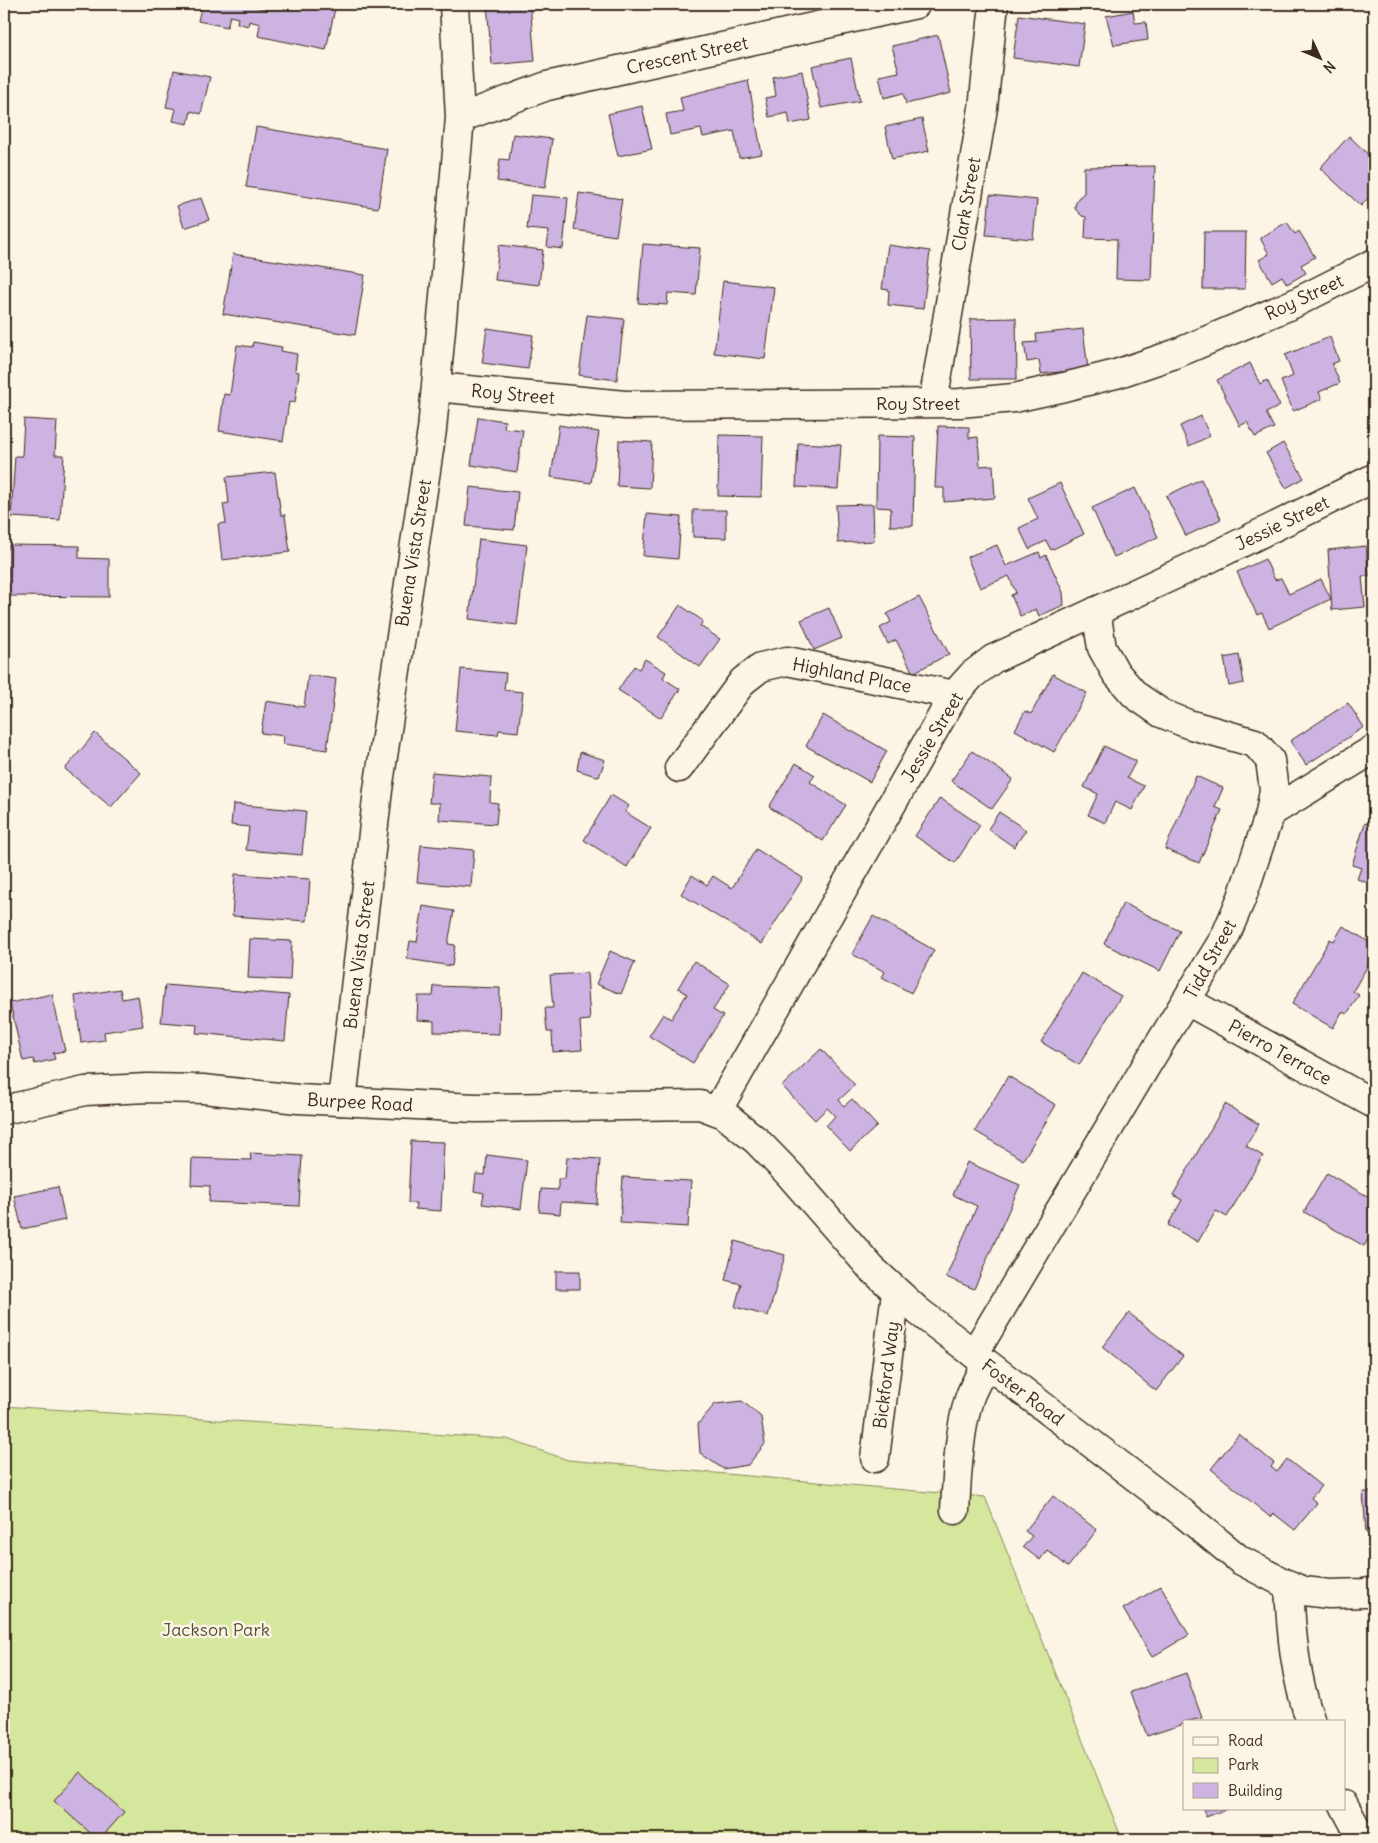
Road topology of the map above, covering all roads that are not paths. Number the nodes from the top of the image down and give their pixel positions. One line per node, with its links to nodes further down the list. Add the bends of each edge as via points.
1 (454, 4): 4 (street, Buena Vista Street)
2 (916, 4): 4 (street, Crescent Street, via 547,86)
3 (994, 4): 7 (street, Clark Street, via 983,108)
4 (460, 118): 6 (street, Buena Vista Street)
5 (1374, 263): 7 (street, Roy Street, via 1293,304 1175,354 1116,374 1014,398)
6 (436, 387): 7 (street, Roy Street, via 624,405); 15 (street, Buena Vista Street, via 378,790)
7 (932, 403)
8 (1374, 478): 9 (street, Jessie Street)
9 (1096, 611): 10 (street, Jessie Street, via 994,660 972,675); 13 (street, Tidd Street, via 1102,648 1135,695 1188,724 1255,743 1270,760 1274,790)
10 (954, 695): 12 (street, Highland Place, via 787,661 761,667 743,680); 18 (street, Jessie Street)
11 (1374, 749): 13 (street)
12 (679, 768)
13 (1270, 813): 14 (street, Tidd Street, via 1225,937)
14 (1187, 1000): 16 (street, Pierro Terrace); 20 (street, Tidd Street)
15 (342, 1101): 17 (street, Burpee Road, via 147,1088 86,1091); 18 (street, Burpee Road, via 475,1108 700,1105)
16 (1374, 1104)
17 (4, 1110)
18 (717, 1111): 19 (street, Foster Road, via 757,1141)
19 (896, 1292): 20 (street, Foster Road); 21 (street, Bickford Way)
20 (980, 1359): 22 (street, Tidd Street, via 965,1416); 23 (street, Foster Road, via 1240,1560)
21 (875, 1458)
22 (955, 1510)
23 (1289, 1585): 24 (street, Foster Road, via 1304,1591 1330,1594); 25 (street, via 1296,1666)
24 (1374, 1591)
25 (1310, 1720)
26 (1346, 1809): 27 (street)
27 (1362, 1839)

